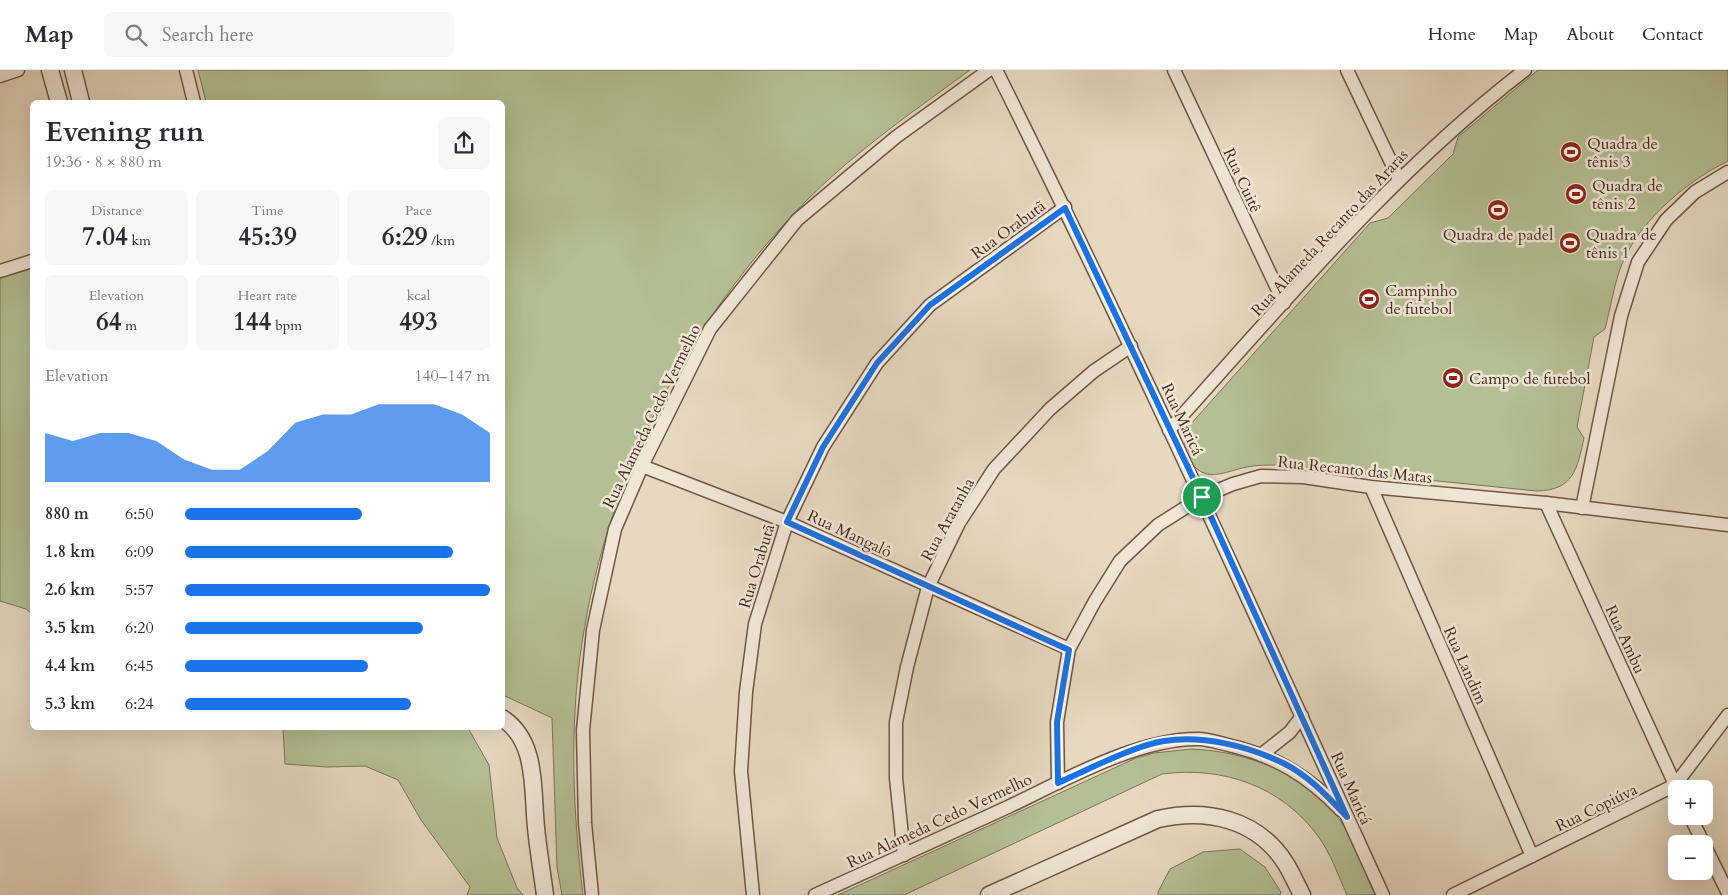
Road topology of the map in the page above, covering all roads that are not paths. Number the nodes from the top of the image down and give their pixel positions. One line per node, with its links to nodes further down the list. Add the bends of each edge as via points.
1 (18, 70): 10 (street)
2 (50, 70): 11 (street)
3 (73, 70): 12 (street)
4 (186, 70): 13 (street)
5 (989, 70): 22 (street, Rua Alameda Cedo Vermelho, via 896,137 797,220 710,329)
6 (996, 70): 16 (street, Rua Maricá)
7 (1174, 70): 19 (street, Rua Cuitê)
8 (1347, 70): 15 (street)
9 (1525, 70): 15 (street, Rua Alameda Recanto das Araras, via 1477,107)
10 (0, 76)
11 (58, 100)
12 (80, 100)
13 (194, 100)
14 (1728, 172): 26 (street, via 1695,192 1666,220 1638,262 1621,316)
15 (1399, 179): 19 (street, Rua Alameda Recanto das Araras)
16 (1065, 208): 20 (street, Rua Maricá); 27 (street, Rua Orabutã, via 930,305 877,363 823,447)
17 (30, 263): 18 (street)
18 (0, 271)
19 (1284, 303): 21 (street, Rua Alameda Recanto das Araras)
20 (1131, 346): 21 (street, Rua Maricá); 29 (street, Rua Aratanha, via 1094,371 1050,409 994,469 959,523)
21 (1169, 430): 24 (street, Rua Maricá)
22 (642, 466): 27 (street, Rua Mangalô); 45 (street, Rua Alameda Cedo Vermelho, via 615,529 594,630 583,730 585,823)
23 (1371, 487): 24 (street, Rua Recanto das Matas, via 1303,477 1261,476); 25 (street, Rua Recanto das Matas); 42 (street, Rua Landim)
24 (1202, 497): 30 (street, Rua Recanto das Matas, via 1158,526 1120,561); 32 (street, Rua Maricá)
25 (1546, 502): 26 (street, Rua Recanto das Matas); 35 (street, Rua Ambu)
26 (1582, 508): 28 (street, Rua Recanto das Matas)
27 (787, 522): 29 (street, Rua Mangalô); 46 (street, Rua Orabutã, via 755,624 746,692 741,771)
28 (1728, 525)
29 (928, 587): 30 (street, Rua Mangalô); 41 (street, Rua Aratanha, via 896,722 896,778)
30 (1069, 650): 37 (street, Rua Recanto das Matas, via 1057,722)
31 (1728, 715): 36 (street, Rua Copiúva)
32 (1302, 716): 34 (street, via 1290,732); 39 (street, Rua Maricá)
33 (508, 721): 44 (street, via 525,745 533,774)
34 (1262, 755): 37 (street, Rua Alameda Cedo Vermelho, via 1201,739 1163,741); 39 (street, Rua Alameda Cedo Vermelho, via 1284,763 1321,790)
35 (1673, 780)
36 (1681, 780)
37 (1058, 783): 41 (street, Rua Alameda Cedo Vermelho)
38 (1668, 791): 42 (street, Rua Copiúva)
39 (1347, 817): 50 (street, Rua Maricá)
40 (1694, 825): 43 (street)
41 (904, 855): 47 (street, Rua Alameda Cedo Vermelho)
42 (1532, 856): 51 (street, Rua Copiúva)
43 (1728, 894)
44 (545, 895)
45 (592, 895)
46 (753, 895)
47 (814, 895)
48 (989, 895): 49 (street, via 1158,819 1200,814 1227,818 1261,838 1286,863)
49 (1302, 895)
50 (1383, 895)
51 (1453, 895)

